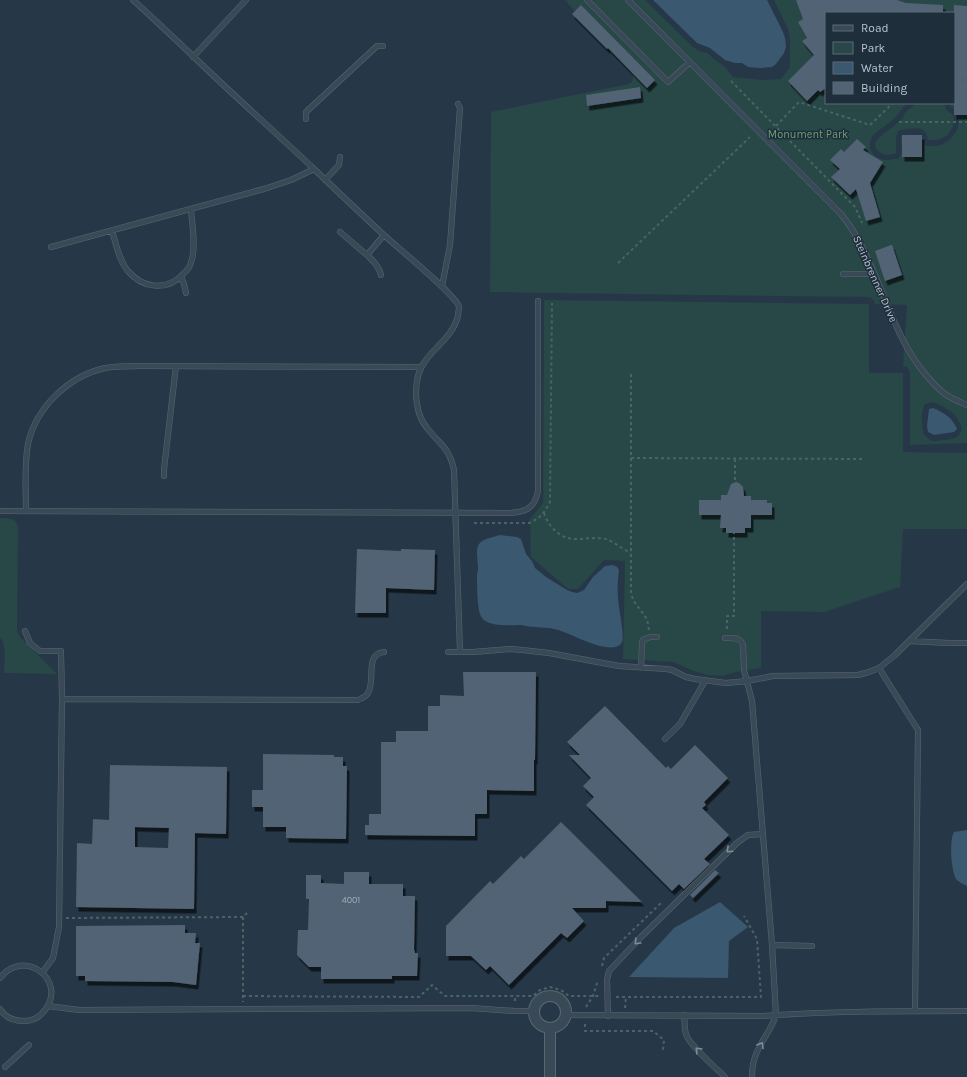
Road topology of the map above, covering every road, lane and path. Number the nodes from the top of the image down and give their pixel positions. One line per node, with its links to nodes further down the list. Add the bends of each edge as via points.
1 (134, 0): 6 (lane)
2 (246, 0): 6 (lane)
3 (587, 0): 7 (lane, via 668,82)
4 (628, 0): 7 (lane, Steinbrenner Drive)
5 (383, 46): 13 (lane, via 377,46 365,56 306,112)
6 (193, 57): 19 (lane)
7 (690, 62): 31 (lane, Steinbrenner Drive, via 848,222)
8 (955, 80): 9 (path)
9 (967, 80)
10 (731, 81): 16 (path)
11 (458, 104): 33 (lane, via 460,108 450,245)
12 (892, 104): 16 (path, via 870,125 799,102)
13 (306, 119)
14 (899, 122): 15 (path)
15 (967, 122)
16 (776, 126): 22 (path, via 855,208)
17 (750, 137): 28 (path)
18 (340, 157): 20 (lane, via 339,165)
19 (314, 169): 20 (lane); 21 (lane, via 291,180)
20 (326, 180): 25 (lane)
21 (190, 210): 23 (lane); 32 (lane, via 193,252 188,269)
22 (862, 224)
23 (112, 231): 26 (lane); 32 (lane, via 126,269 144,284 167,285)
24 (340, 232): 27 (lane)
25 (384, 235): 27 (lane); 33 (lane)
26 (51, 247)
27 (367, 255): 29 (lane, via 380,269)
28 (618, 263)
29 (381, 274)
30 (843, 274): 31 (lane)
31 (874, 274): 39 (lane, Steinbrenner Drive, via 901,336 915,361 934,384)
32 (181, 277): 34 (lane)
33 (442, 286): 37 (lane, via 459,307 457,320 451,332)
34 (186, 293)
35 (538, 301): 47 (lane, via 536,500 526,510 516,513)
36 (176, 366): 37 (lane); 43 (lane); 46 (lane, via 105,368 82,376 58,393 39,415 28,443)
37 (421, 367): 47 (lane, via 416,384 417,407 422,422 445,448 452,462)
38 (631, 374): 40 (path)
39 (967, 406)
40 (631, 458): 41 (path); 50 (path)
41 (735, 459): 42 (path); 44 (path)
42 (862, 459)
43 (164, 476)
44 (735, 482)
45 (0, 511): 46 (lane)
46 (26, 511): 47 (lane)
47 (455, 513): 60 (lane)
48 (544, 513): 50 (path, via 550,525 567,538 602,538)
49 (734, 533): 55 (path, via 734,616 727,616)
50 (631, 552): 53 (path, via 632,596 646,619)
51 (967, 584): 56 (lane)
52 (25, 631): 65 (lane, via 30,643 40,651 61,651)
53 (650, 637): 54 (lane); 61 (lane, via 642,643)
54 (657, 637)
55 (726, 638): 64 (lane, via 737,638 742,642)
56 (910, 641): 57 (lane); 62 (lane)
57 (967, 642)
58 (384, 652): 65 (lane, via 374,657 369,692 358,700)
59 (448, 652): 60 (lane)
60 (460, 652): 61 (lane, via 511,649)
61 (641, 668): 63 (lane, via 672,670)
62 (879, 668): 64 (lane, via 858,675 773,676); 87 (lane, via 918,730)
63 (705, 681): 64 (lane); 66 (lane, via 680,724)
64 (747, 681): 67 (lane, via 752,701)
65 (62, 699): 71 (lane)
66 (664, 739)
67 (763, 834): 72 (lane); 92 (lane, one-way to 92, via 748,835 737,843 609,971)
68 (247, 913): 70 (path)
69 (744, 916): 80 (path, via 757,939 761,997)
70 (243, 917): 71 (path); 76 (path)
71 (59, 918): 74 (lane, via 52,958)
72 (772, 946): 73 (lane); 91 (lane)
73 (812, 946)
74 (42, 973): 75 (lane, via 26,965 16,966); 82 (lane, via 51,988)
75 (0, 978)
76 (243, 996): 77 (path, via 419,997 432,985 445,996); 84 (path)
77 (515, 996): 78 (path, via 533,996 540,990 550,987 569,996); 81 (path)
78 (603, 997)
79 (611, 997): 80 (path)
80 (626, 997): 85 (path)
81 (515, 1001)
82 (48, 1006): 83 (lane, via 35,1019 27,1021 9,1017); 84 (lane, via 79,1010)
83 (0, 1009)
84 (243, 1009): 86 (lane, via 471,1008)
85 (625, 1009)
86 (534, 1011): 89 (street, via 541,998 552,996 565,1004); 94 (street, via 540,1025)
87 (915, 1011): 88 (lane); 91 (lane)
88 (967, 1011)
89 (566, 1015): 92 (lane); 94 (street, via 560,1025)
90 (684, 1015): 91 (lane); 92 (lane); 99 (lane, one-way to 90, via 691,1044 686,1036)
91 (776, 1015): 100 (lane, one-way to 91, via 757,1052)
92 (608, 1016)
93 (585, 1024): 96 (path, via 585,1031 653,1031 664,1040)
94 (550, 1028): 98 (street)
95 (29, 1045): 97 (lane)
96 (663, 1050)
97 (5, 1067)
98 (550, 1077)
99 (725, 1077)
100 (752, 1077)

